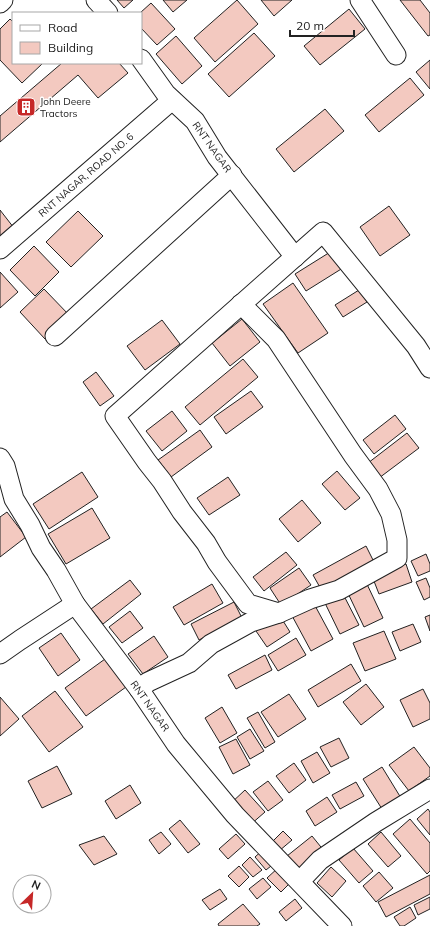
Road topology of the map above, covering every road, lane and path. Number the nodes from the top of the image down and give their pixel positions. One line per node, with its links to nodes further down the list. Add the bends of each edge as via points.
1 (3, 0): 4 (street)
2 (96, 0): 5 (street)
3 (360, 0): 6 (street)
4 (0, 3)
5 (107, 12)
6 (396, 55)
7 (142, 61): 8 (street, RNT NAGAR)
8 (172, 100): 9 (street, RNT NAGAR, via 195,122); 10 (street, RNT NAGAR, ROAD NO. 6)
9 (232, 175): 11 (street, RNT NAGAR); 13 (street)
10 (0, 249)
11 (295, 257): 12 (street); 14 (street, via 323,232)
12 (242, 304): 18 (street, via 115,416 248,604); 18 (street, via 276,339 378,489 391,514 397,540 397,558 339,590)
13 (55, 336)
14 (423, 343): 15 (street)
15 (430, 368)
16 (0, 458): 17 (street, RNT NAGAR, via 5,466 14,499)
17 (75, 604): 19 (street); 20 (street, RNT NAGAR)
18 (279, 613): 20 (street, via 251,622 211,644 189,663 148,682)
19 (0, 654)
20 (139, 689): 22 (street, RNT NAGAR, via 176,744 235,815)
21 (430, 789): 22 (street, via 320,860)
22 (300, 881): 23 (street, RNT NAGAR)
23 (342, 926)

